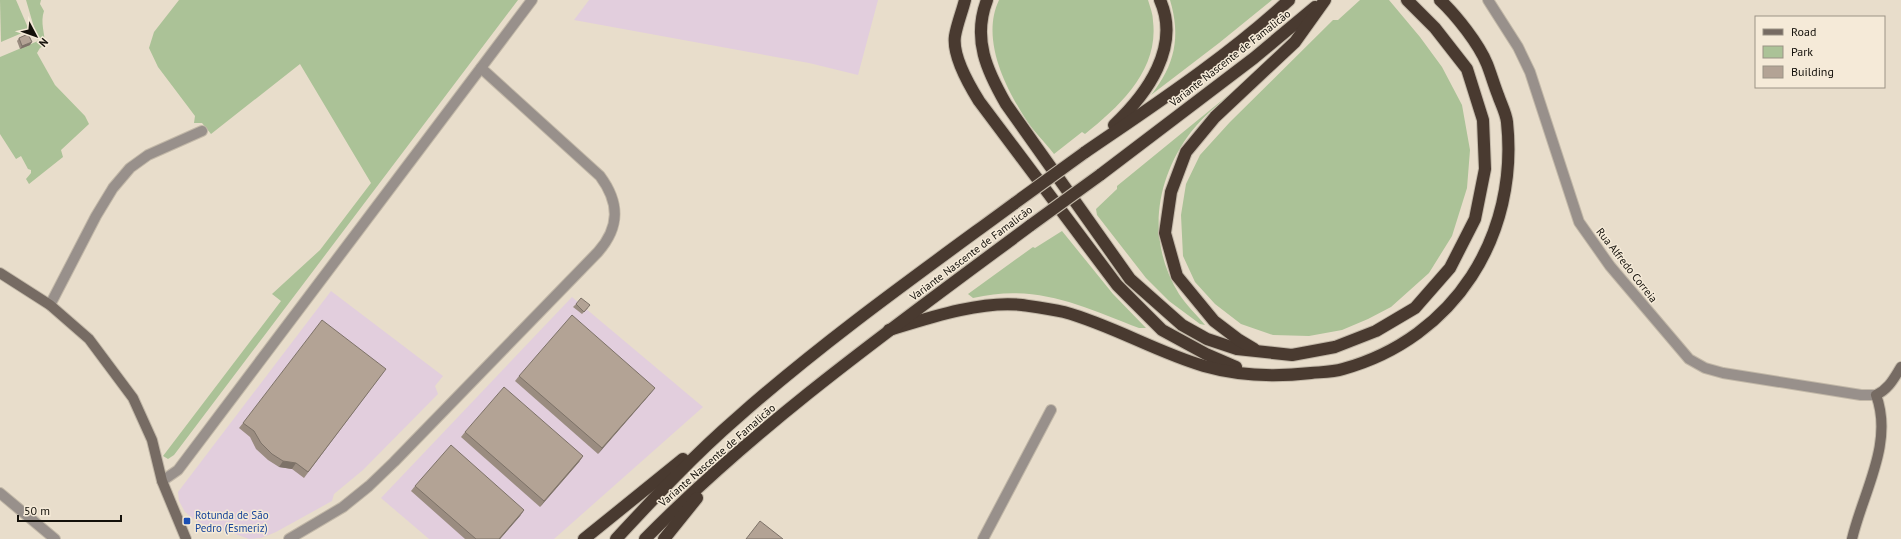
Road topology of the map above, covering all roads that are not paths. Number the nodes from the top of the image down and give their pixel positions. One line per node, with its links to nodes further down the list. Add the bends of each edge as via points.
1 (532, 0): 10 (street)
2 (965, 0): 18 (highway, via 955,37 966,80 979,102 1117,285 1162,330 1206,354)
3 (987, 0): 16 (highway, via 982,13 981,45 990,76 1006,104 1130,279 1182,325 1207,339 1237,349)
4 (1160, 0): 12 (highway, via 1166,34 1162,60 1151,82 1128,112)
5 (1288, 0): 12 (highway, Variante Nascente de Famalicão, via 1187,82)
6 (1324, 0): 15 (highway, Variante Nascente de Famalicão, bridge, via 1254,58); 16 (highway, via 1295,42 1215,117 1186,152 1171,192 1165,233 1177,276 1214,321)
7 (1407, 0): 16 (highway, via 1436,28 1467,69 1483,120 1485,169 1475,218 1450,268 1415,308 1376,331 1335,347 1292,355)
8 (1440, 0): 18 (highway, via 1455,14 1486,62 1506,120 1508,174 1498,224 1470,281 1431,324 1386,353 1342,369 1284,376)
9 (1488, 0): 19 (street, Rua Alfredo Correia, via 1518,47 1530,72 1579,222 1610,266 1689,359 1705,368 1723,373 1861,396)
10 (481, 68): 23 (street, via 178,470); 27 (street, via 600,176 614,202 613,230 598,252 394,462 343,507)
11 (202, 131): 14 (street, via 148,155 130,168 113,188 96,216)
12 (1084, 153): 21 (highway, Variante Nascente de Famalicão, bridge, via 801,364)
13 (0, 273): 14 (street)
14 (50, 305): 23 (street, via 89,339 133,398 152,440)
15 (890, 330): 18 (highway, via 938,315 981,307 1019,305 1063,312 1205,366); 22 (highway, Variante Nascente de Famalicão, via 778,418)
16 (1259, 351)
17 (1901, 366): 19 (street, via 1888,386)
18 (1256, 375)
19 (1876, 395): 33 (street, via 1881,408 1883,426 1878,458)
20 (1051, 410): 32 (street)
21 (737, 418): 28 (highway); 29 (highway, Variante Nascente de Famalicão, via 690,461)
22 (721, 467): 30 (highway, Variante Nascente de Famalicão); 31 (highway)
23 (162, 481): 26 (street)
24 (0, 493): 25 (street)
25 (55, 539)
26 (186, 539)
27 (289, 539)
28 (584, 539)
29 (616, 539)
30 (645, 539)
31 (664, 539)
32 (983, 539)
33 (1852, 539)

